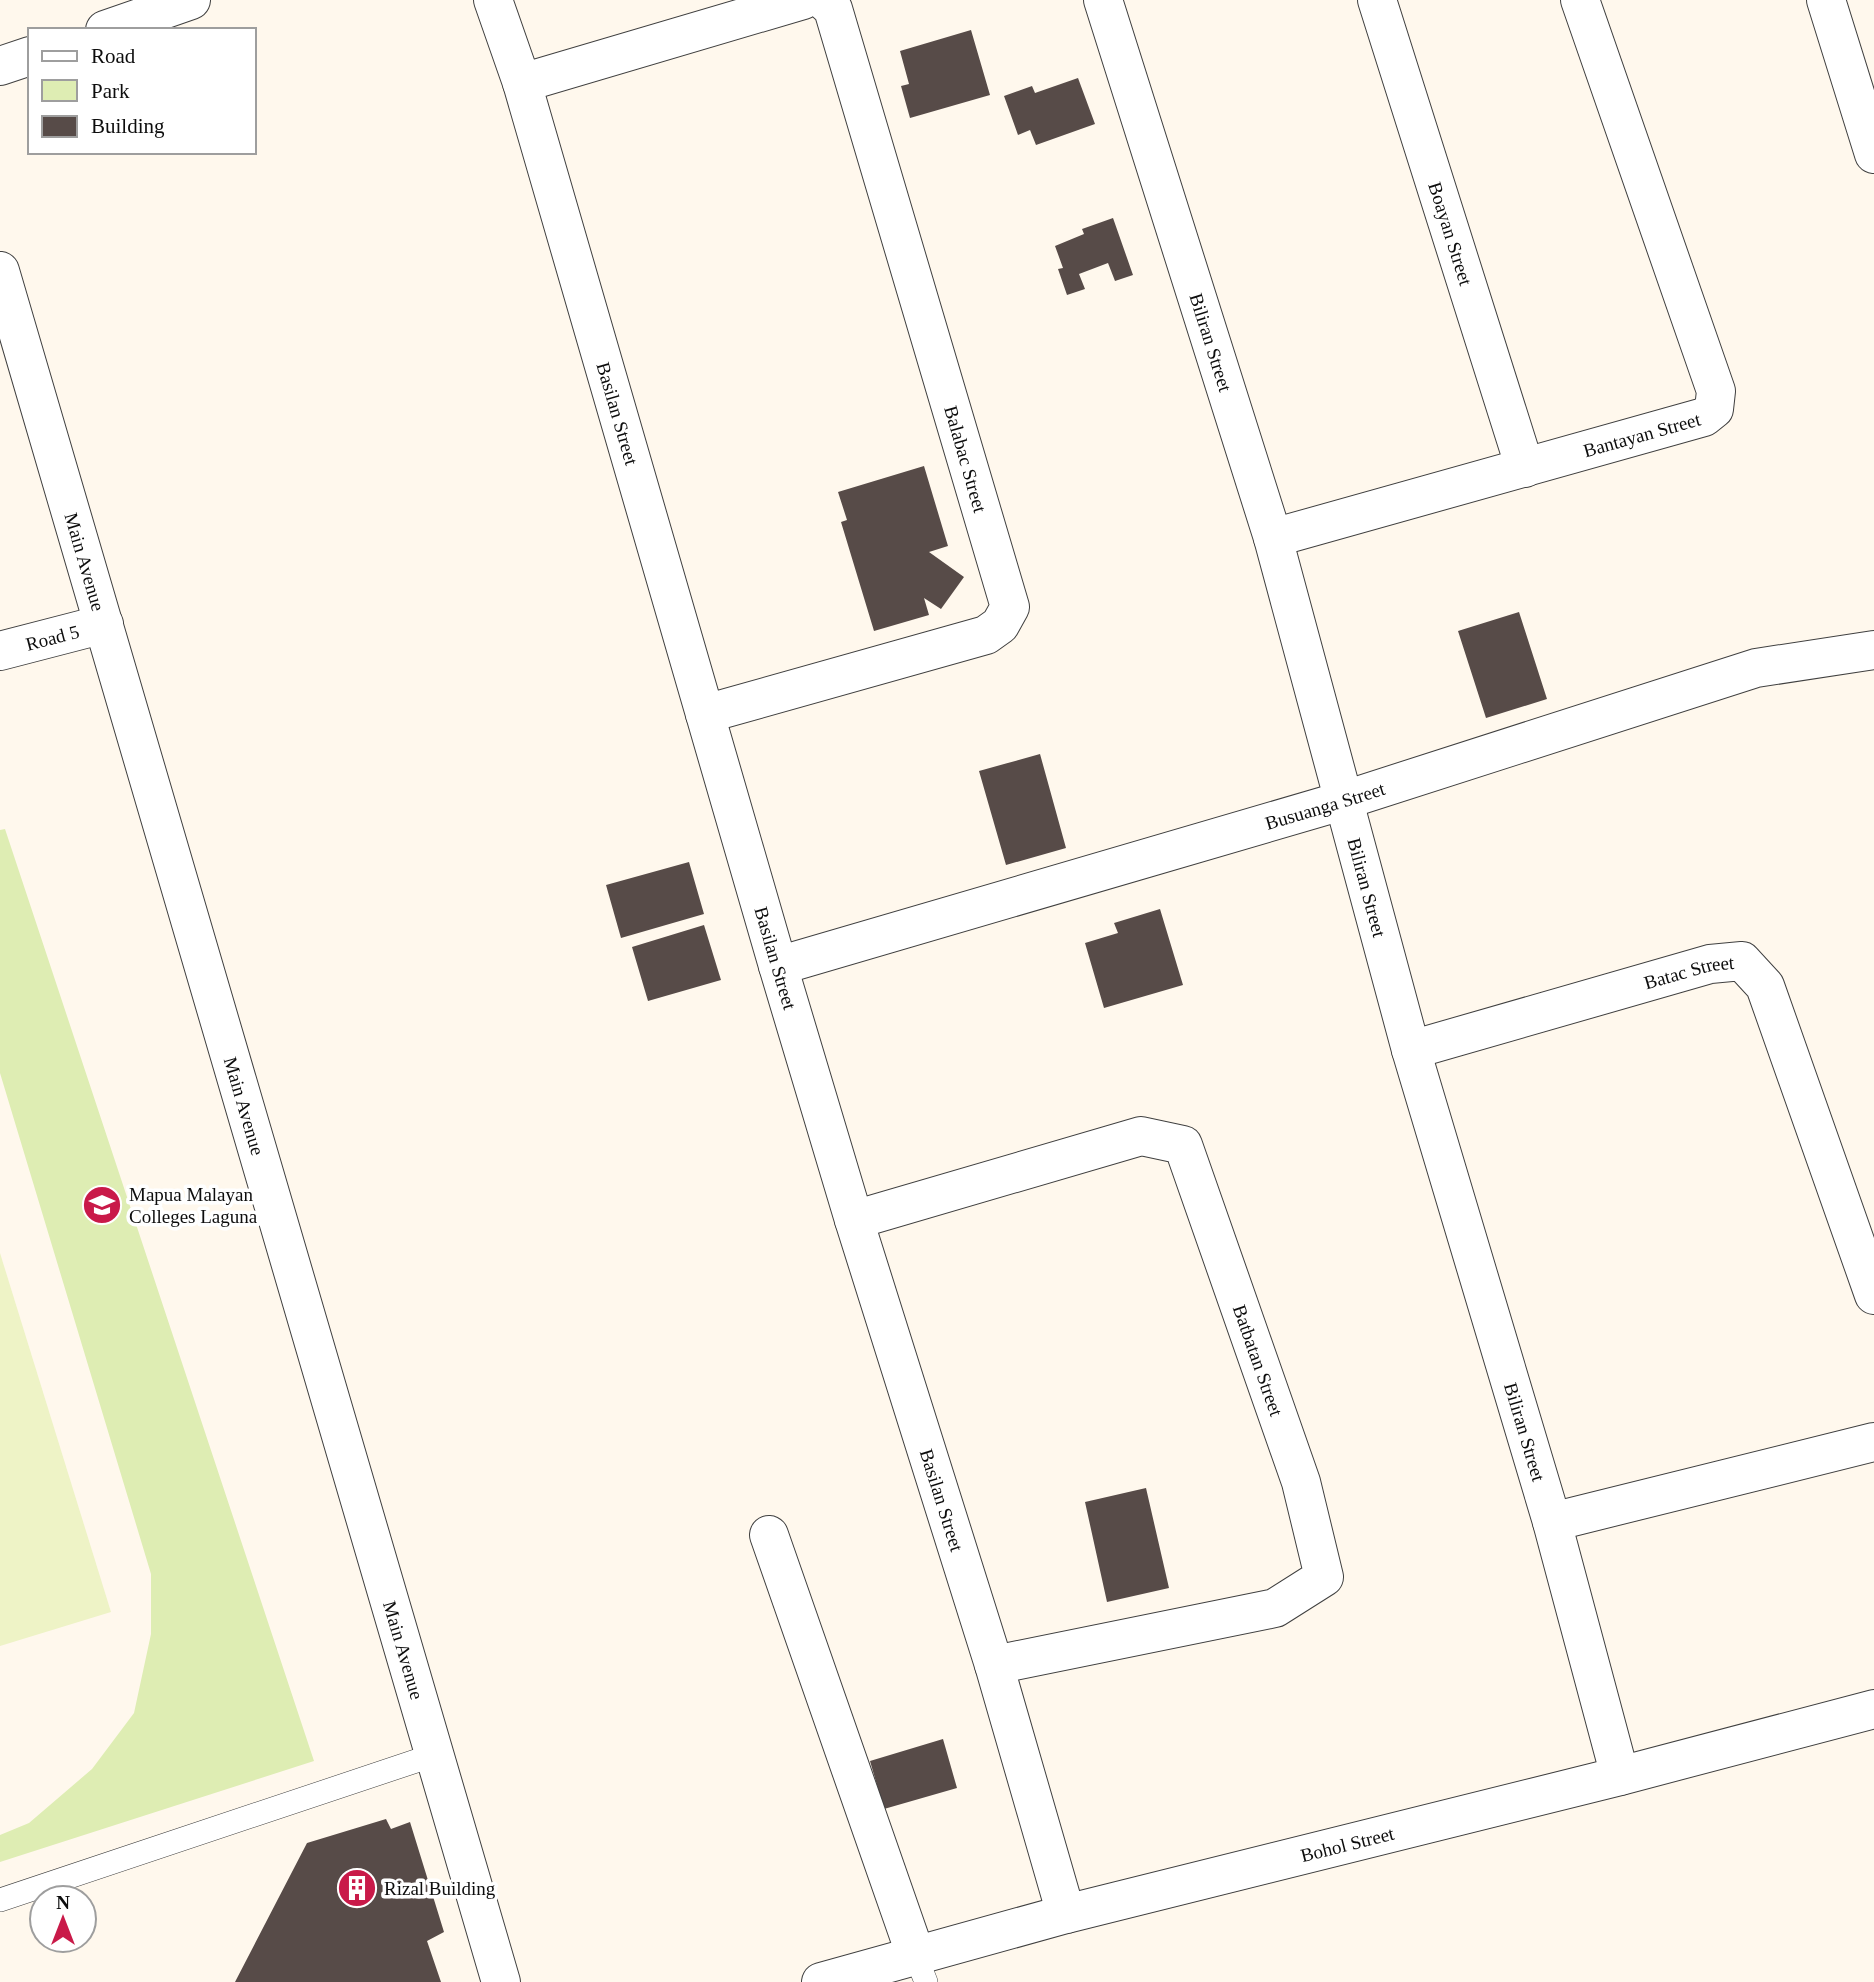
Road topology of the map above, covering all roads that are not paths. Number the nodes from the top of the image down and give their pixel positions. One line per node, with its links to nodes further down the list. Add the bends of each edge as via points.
1 (191, 0): 9 (street)
2 (493, 0): 12 (street, Basilan Street)
3 (803, 0): 12 (street)
4 (823, 0): 20 (street, Balabac Street, via 833,9 1010,607 1000,625 986,635)
5 (1103, 0): 16 (street, Biliran Street)
6 (1377, 0): 15 (street, Boayan Street)
7 (1580, 0): 15 (street, Bantayan Street, via 1716,391 1714,409 1704,417)
8 (1826, 0): 13 (street)
9 (111, 28)
10 (28, 57): 11 (street)
11 (0, 66)
12 (522, 83): 20 (street, Basilan Street)
13 (1874, 154)
14 (0, 271): 17 (street, Main Avenue)
15 (1525, 468): 16 (street, Bantayan Street)
16 (1273, 538): 21 (street, Biliran Street)
17 (104, 624): 19 (street, Road 5); 31 (street, Main Avenue)
18 (1874, 650): 21 (street, Busuanga Street, via 1756,668)
19 (0, 651)
20 (705, 714): 22 (street, Basilan Street)
21 (1345, 800): 22 (street, Busuanga Street); 23 (street, Biliran Street)
22 (778, 965): 24 (street, Basilan Street)
23 (1410, 1050): 25 (street, Batac Street, via 1710,964 1742,961 1765,986); 27 (street, Biliran Street)
24 (854, 1220): 29 (street, Basilan Street); 29 (street, Batbatan Street, via 1141,1136 1183,1145 1301,1482 1324,1577 1275,1608)
25 (1874, 1295)
26 (1874, 1442): 27 (street)
27 (1552, 1522): 32 (street, Biliran Street)
28 (769, 1535): 35 (street)
29 (994, 1665): 34 (street, Basilan Street)
30 (1874, 1709): 32 (street, Bohol Street)
31 (434, 1755): 33 (lane); 36 (street, Main Avenue)
32 (1620, 1776): 34 (street, Bohol Street)
33 (0, 1900)
34 (1066, 1914): 35 (street, Bohol Street)
35 (921, 1969): 37 (street, Bohol Street)
36 (501, 1982)
37 (821, 1982)

